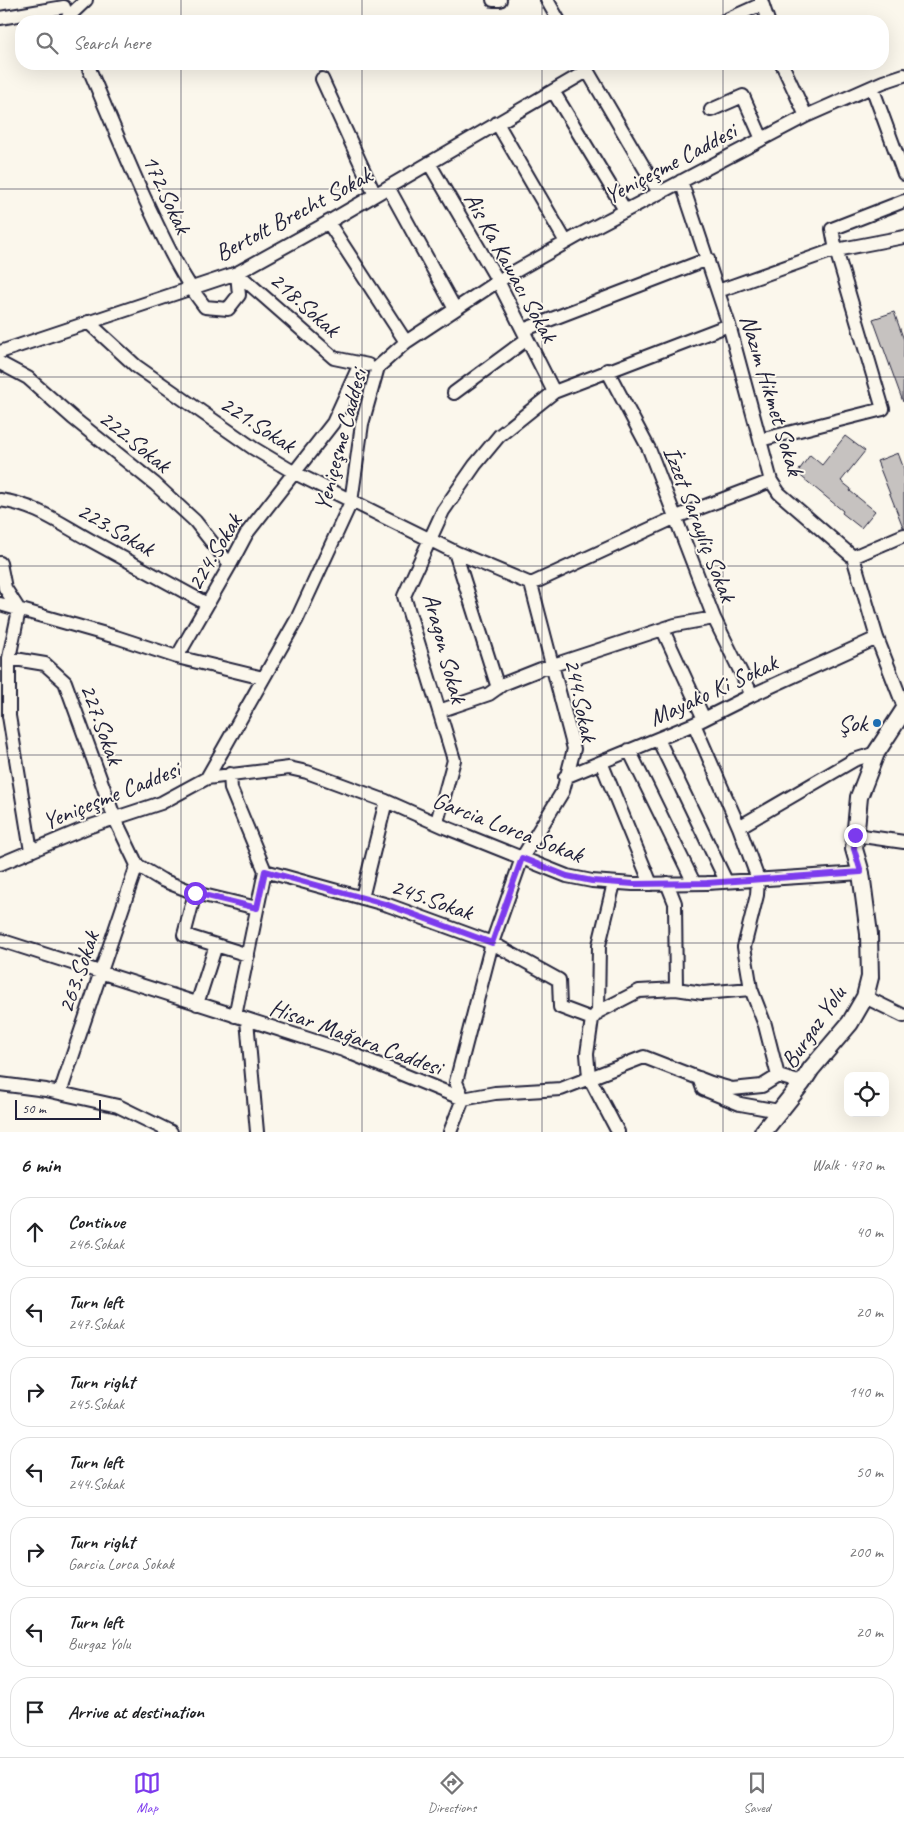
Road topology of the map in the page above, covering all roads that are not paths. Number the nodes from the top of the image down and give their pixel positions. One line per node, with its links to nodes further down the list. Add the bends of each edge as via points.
1 (86, 0): 6 (street)
2 (493, 0): 3 (street)
3 (500, 0)
4 (547, 0): 8 (street)
5 (762, 2): 9 (street); 10 (street)
6 (66, 11): 7 (street)
7 (28, 15)
8 (556, 15)
9 (736, 15)
10 (766, 15)
11 (15, 16): 12 (street)
12 (0, 18)
13 (90, 70): 40 (street, 172.Sokak, via 162,237)
14 (581, 70): 20 (street, Bertolt Brecht Sokak)
15 (587, 70): 29 (street)
16 (785, 70): 22 (street)
17 (904, 75): 19 (street, Yeniçeşme Caddesi)
18 (322, 79): 30 (street)
19 (872, 87): 22 (street, Yeniçeşme Caddesi); 26 (street)
20 (553, 91): 23 (street, Bertolt Brecht Sokak); 32 (street)
21 (711, 110): 24 (street, via 742,96)
22 (806, 116): 24 (street, Yeniçeşme Caddesi)
23 (498, 123): 25 (street, Bertolt Brecht Sokak); 35 (street)
24 (762, 139): 27 (street, Yeniçeşme Caddesi)
25 (429, 163): 28 (street, Bertolt Brecht Sokak); 39 (street, Ais Ka Kawacı Sokak)
26 (904, 174)
27 (681, 181): 29 (street, Yeniçeşme Caddesi); 37 (street, Nazım Hikmet Sokak)
28 (388, 187): 30 (street, Bertolt Brecht Sokak); 42 (street)
29 (659, 193): 32 (street, Yeniçeşme Caddesi)
30 (375, 195): 33 (street, Bertolt Brecht Sokak)
31 (904, 201): 36 (street, via 832,228)
32 (625, 210): 35 (street, Yeniçeşme Caddesi)
33 (328, 222): 38 (street, Bertolt Brecht Sokak); 46 (street)
34 (904, 237): 36 (street)
35 (566, 242): 39 (street, Yeniçeşme Caddesi)
36 (836, 250): 41 (street); 54 (street, via 883,409)
37 (708, 259): 41 (street, Nazım Hikmet Sokak); 45 (street)
38 (237, 272): 40 (street, Bertolt Brecht Sokak); 40 (street, 172.Sokak, via 239,296 228,309 205,307); 49 (street, 218.Sokak, via 334,358)
39 (498, 281): 42 (street, Yeniçeşme Caddesi); 45 (street, Ais Ka Kawacı Sokak)
40 (190, 288): 43 (street, Bertolt Brecht Sokak)
41 (718, 291): 44 (street, Nazım Hikmet Sokak)
42 (455, 309): 46 (street, Yeniçeşme Caddesi)
43 (88, 322): 47 (street, Bertolt Brecht Sokak); 55 (street, 221.Sokak, via 136,366)
44 (729, 325): 51 (street, Aragon Sokak); 54 (street, Nazım Hikmet Sokak)
45 (525, 334): 52 (street, Ais Ka Kawacı Sokak); 53 (street)
46 (406, 342): 50 (street, Yeniçeşme Caddesi)
47 (0, 352)
48 (0, 363): 65 (street, 222.Sokak, via 28,378 155,484 195,521)
49 (360, 364): 50 (street, 218.Sokak); 55 (street, 224.Sokak, via 333,423)
50 (378, 367): 58 (street, Yeniçeşme Caddesi, via 362,424)
51 (607, 370): 52 (street, Aragon Sokak); 59 (street, İzzet Sarayliç Sokak, via 648,449)
52 (554, 392): 61 (street, Aragon Sokak, via 499,436 443,511)
53 (454, 393)
54 (760, 440): 56 (street, Nazım Hikmet Sokak)
55 (295, 474): 58 (street, 221.Sokak); 65 (street, 224.Sokak, via 247,534)
56 (771, 481): 59 (street); 63 (street, Nazım Hikmet Sokak, via 779,493)
57 (0, 500): 68 (street, 223.Sokak, via 49,515)
58 (351, 502): 61 (street, 221.Sokak); 76 (street, Yeniçeşme Caddesi, via 297,619)
59 (676, 517): 66 (street); 70 (street, İzzet Sarayliç Sokak)
60 (904, 535): 63 (street)
61 (430, 539): 62 (street, 221.Sokak); 80 (street, Aragon Sokak, via 404,596)
62 (455, 552): 66 (street, 221.Sokak); 77 (street)
63 (853, 557): 72 (street)
64 (0, 563): 69 (street, via 5,588)
65 (230, 565): 68 (street, 224.Sokak)
66 (531, 584): 75 (street, 244.Sokak)
67 (0, 604): 69 (street)
68 (207, 604): 74 (street, 224.Sokak)
69 (19, 610): 73 (street); 74 (street)
70 (714, 618): 71 (street); 78 (street, İzzet Sarayliç Sokak)
71 (663, 630): 75 (street); 81 (street)
72 (877, 638): 78 (street, Mayako Ki Sokak); 79 (street)
73 (9, 658): 82 (street, via 9,716); 92 (street, 227.Sokak, via 45,664 65,682)
74 (177, 658): 76 (street)
75 (552, 666): 77 (street); 89 (street, 244.Sokak, via 574,749)
76 (263, 678): 90 (street, Yeniçeşme Caddesi)
77 (498, 688): 80 (street)
78 (752, 695): 81 (street, Mayako Ki Sokak)
79 (904, 708): 86 (street, Burgaz Yolu)
80 (439, 711): 93 (street, Aragon Sokak, via 454,760)
81 (699, 721): 83 (street, Mayako Ki Sokak); 94 (street)
82 (13, 739): 84 (street); 97 (street)
83 (658, 739): 85 (street, Mayako Ki Sokak); 104 (street)
84 (0, 743)
85 (629, 750): 87 (street, Mayako Ki Sokak); 107 (street)
86 (876, 753): 94 (street, via 854,760); 95 (street, Burgaz Yolu, via 859,797)
87 (602, 762): 89 (street, Mayako Ki Sokak); 108 (street)
88 (230, 774): 90 (street, Garcia Lorca Sokak); 91 (street, Garcia Lorca Sokak, via 289,768); 101 (street, via 231,789)
89 (566, 776): 98 (street, 244.Sokak, via 563,790)
90 (207, 778): 92 (street, Yeniçeşme Caddesi, via 161,803)
91 (386, 801): 93 (street, Garcia Lorca Sokak); 110 (street)
92 (115, 819): 97 (street, Yeniçeşme Caddesi); 100 (street, 227.Sokak)
93 (436, 822): 98 (street, Garcia Lorca Sokak)
94 (739, 827): 103 (street)
95 (855, 835): 96 (street); 102 (street, Burgaz Yolu, via 854,849)
96 (904, 842)
97 (31, 851): 99 (street, Yeniçeşme Caddesi)
98 (522, 858): 105 (street, Garcia Lorca Sokak, via 567,876); 113 (street, 244.Sokak)
99 (0, 864)
100 (137, 865): 109 (street, via 162,880); 116 (street, 263.Sokak)
101 (265, 871): 110 (street, 245.Sokak); 111 (street)
102 (861, 872): 103 (street, Garcia Lorca Sokak); 119 (street, Burgaz Yolu, via 869,934 870,977)
103 (758, 879): 104 (street, Garcia Lorca Sokak); 117 (street, via 744,947)
104 (726, 881): 107 (street, Garcia Lorca Sokak)
105 (614, 883): 108 (street, Garcia Lorca Sokak); 121 (street, via 599,946)
106 (667, 883): 107 (street, Garcia Lorca Sokak); 108 (street, Garcia Lorca Sokak); 118 (street, via 675,903)
107 (694, 883)
108 (651, 884)
109 (195, 893): 111 (street); 114 (street, via 184,935)
110 (362, 898): 113 (street, 245.Sokak)
111 (257, 908): 115 (street)
112 (0, 940): 116 (street, Hisar Mağara Caddesi)
113 (492, 943): 121 (street, 245.Sokak, via 559,980 560,1007); 130 (street, 244.Sokak, via 456,1082)
114 (216, 945): 115 (street); 120 (street)
115 (248, 955): 123 (street)
116 (100, 973): 120 (street, Hisar Mağara Caddesi); 129 (street, 263.Sokak)
117 (750, 988): 118 (street, via 703,993); 124 (street, via 765,1025)
118 (676, 989): 121 (street, via 639,991)
119 (865, 997): 122 (street); 128 (street, Burgaz Yolu, via 850,1023)
120 (197, 1004): 123 (street, Hisar Mağara Caddesi)
121 (595, 1016): 125 (street, via 587,1054)
122 (904, 1016)
123 (241, 1018): 130 (street, Hisar Mağara Caddesi, via 343,1050); 134 (street)
124 (778, 1076): 126 (street, Hisar Mağara Caddesi, via 762,1086 732,1088); 128 (street)
125 (589, 1077): 126 (street, Hisar Mağara Caddesi, via 644,1057); 130 (street, Hisar Mağara Caddesi, via 560,1089); 136 (street)
126 (699, 1078): 131 (street, Hisar Mağara Caddesi, via 703,1089 740,1104)
127 (0, 1084): 129 (street)
128 (802, 1084): 131 (street, Burgaz Yolu)
129 (60, 1093): 132 (street, via 118,1106)
130 (463, 1098): 135 (street)
131 (779, 1111): 137 (street, Burgaz Yolu)
132 (151, 1128): 133 (street)
133 (171, 1132)
134 (257, 1132)
135 (450, 1132)
136 (618, 1132)
137 (763, 1132): 138 (street)
138 (775, 1132)

